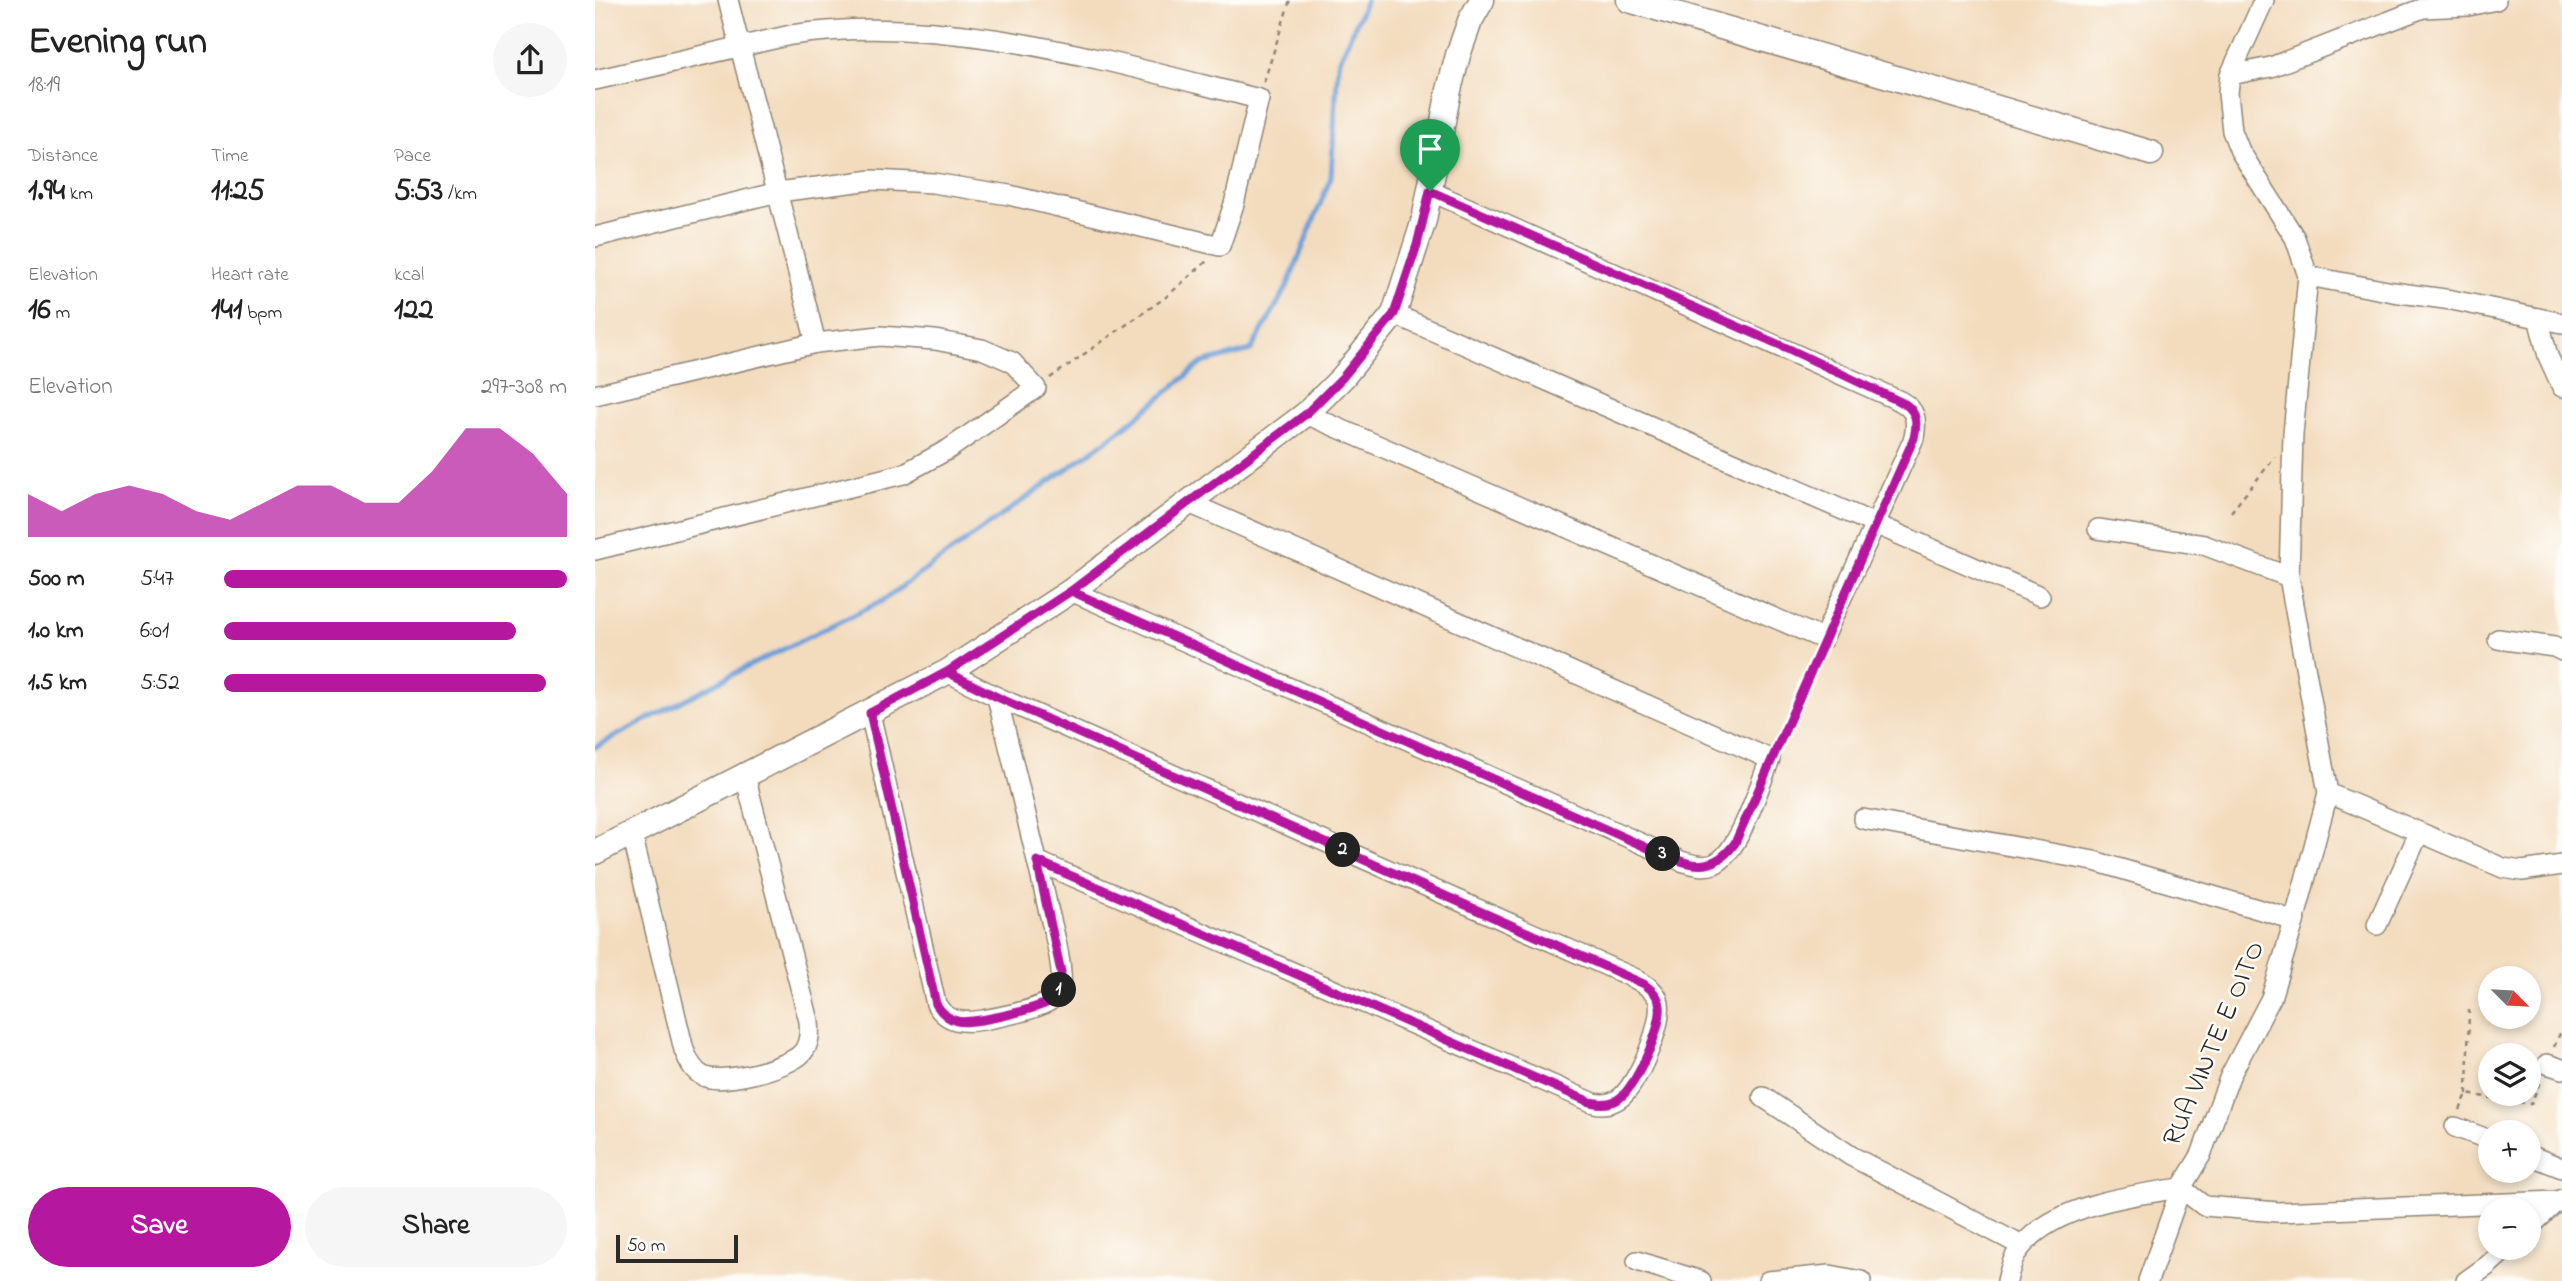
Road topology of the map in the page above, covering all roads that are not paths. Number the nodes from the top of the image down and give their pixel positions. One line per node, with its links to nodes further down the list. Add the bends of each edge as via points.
1 (728, 0): 6 (street)
2 (1482, 0): 10 (street, via 1458,55)
3 (1629, 0): 9 (street)
4 (2264, 0): 7 (street)
5 (2496, 0): 7 (street, via 2423,8 2271,67)
6 (740, 46): 8 (street); 11 (street); 11 (street, via 822,30 896,28 1072,55 1259,99 1220,246 1067,208 933,183 872,180)
7 (2230, 75): 13 (street, via 2232,131 2295,238)
8 (595, 80)
9 (2151, 153)
10 (1430, 191): 14 (street); 22 (street, via 1909,406 1915,412 1914,438)
11 (778, 192): 12 (street); 17 (street)
12 (595, 237)
13 (2308, 276): 15 (street); 25 (street, RUA VINTE E OITO, via 2293,434)
14 (1394, 314): 20 (street); 22 (street)
15 (2538, 318): 16 (street); 18 (street)
16 (2562, 323)
17 (816, 343): 19 (street); 24 (street, via 880,336 964,344 1012,362 1035,388 949,449 903,474)
18 (2562, 387)
19 (595, 395)
20 (1306, 414): 21 (street); 22 (street, via 1823,639)
21 (1189, 503): 26 (street); 26 (street, via 1770,759 1735,843 1714,864 1691,864 1650,849)
22 (1875, 525): 27 (street)
23 (2098, 528): 25 (street, via 2204,545)
24 (595, 550)
25 (2289, 577): 34 (street, RUA VINTE E OITO)
26 (1071, 591): 30 (street)
27 (2040, 596)
28 (2498, 639): 29 (street)
29 (2562, 651)
30 (947, 672): 31 (street); 32 (street)
31 (997, 697): 39 (street); 39 (street, via 1634,978 1658,999 1658,1026 1626,1093 1611,1103 1594,1103)
32 (870, 713): 33 (street); 39 (street, via 936,1004 948,1017 963,1022 994,1018 1042,1005 1057,995 1061,972)
33 (745, 776): 37 (street); 37 (street, via 809,1021 806,1046 793,1060 720,1079 702,1075 691,1066)
34 (2328, 793): 36 (street); 41 (street, RUA VINTE E OITO)
35 (1863, 820): 41 (street, via 2094,861)
36 (2419, 833): 40 (street, via 2503,868 2522,871); 42 (street)
37 (632, 834): 38 (street)
38 (595, 852)
39 (1037, 861)
40 (2562, 865)
41 (2294, 922): 48 (street, RUA VINTE E OITO, via 2271,998 2230,1076 2201,1155)
42 (2377, 925)
43 (1763, 1097): 51 (street, via 1851,1156)
44 (2455, 1127): 45 (street)
45 (2478, 1136)
46 (2541, 1160): 47 (street)
47 (2562, 1168)
48 (2181, 1188): 49 (street, via 2204,1206 2278,1212); 51 (street, via 2144,1192 2062,1216); 58 (street, RUA VINTE E OITO)
49 (2560, 1200): 50 (street)
50 (2541, 1217)
51 (2022, 1246): 57 (street)
52 (2494, 1260): 59 (street)
53 (1636, 1261): 54 (street)
54 (1701, 1281)
55 (1768, 1281): 56 (street, via 1830,1275)
56 (1861, 1281)
57 (2007, 1281)
58 (2148, 1281)
59 (2466, 1281)

